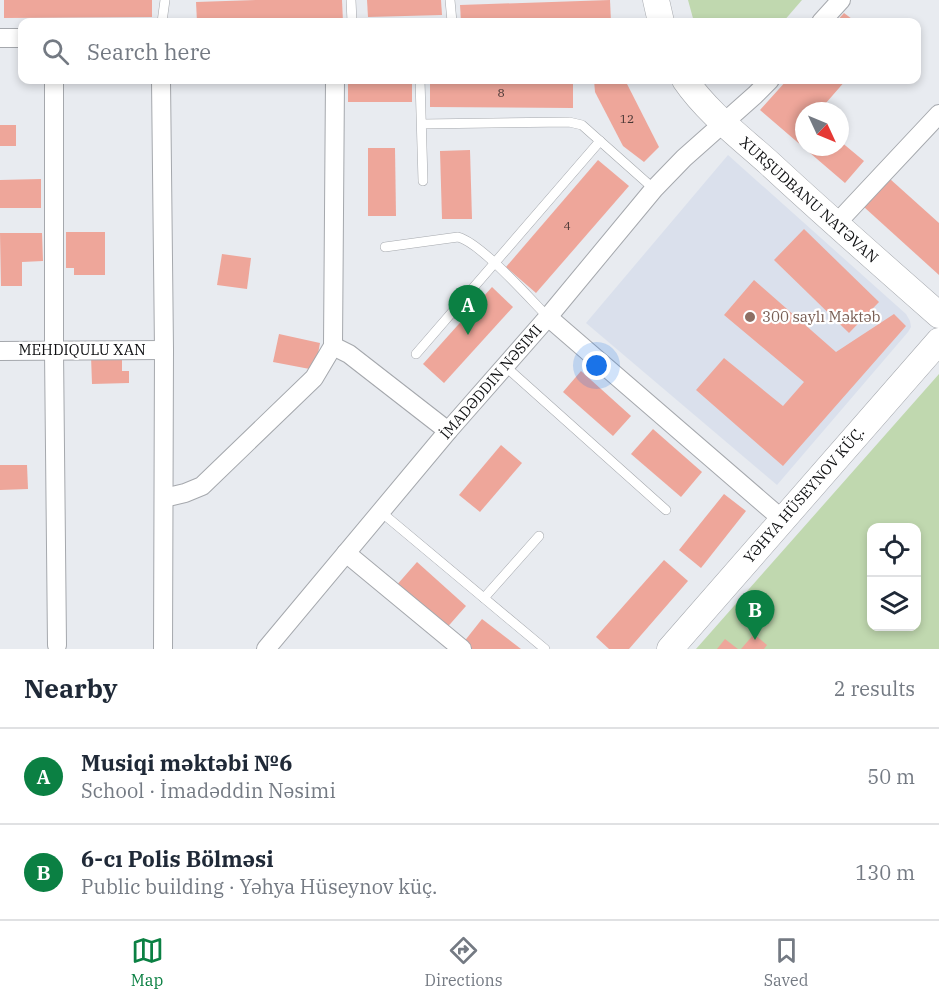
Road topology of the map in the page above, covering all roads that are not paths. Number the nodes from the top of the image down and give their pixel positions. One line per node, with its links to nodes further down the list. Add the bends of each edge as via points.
1 (165, 0): 6 (lane)
2 (351, 0): 7 (lane)
3 (450, 0): 8 (lane)
4 (656, 0): 9 (main road)
5 (841, 0): 10 (street)
6 (163, 18)
7 (352, 18)
8 (452, 18)
9 (660, 18)
10 (825, 18)
11 (0, 38): 12 (street)
12 (18, 38)
13 (54, 84): 34 (street)
14 (160, 84): 32 (street)
15 (335, 84): 31 (street)
16 (420, 84): 21 (lane)
17 (688, 84): 20 (main road, XURŞUDBANU NATƏVAN)
18 (766, 84): 20 (street, İMADƏDDIN NƏSIMI)
19 (939, 114): 25 (street)
20 (723, 122): 24 (street, İMADƏDDIN NƏSIMI); 25 (main road, XURŞUDBANU NATƏVAN)
21 (422, 123): 22 (lane, via 569,122 582,125); 23 (lane)
22 (600, 141): 24 (lane); 27 (lane)
23 (423, 181)
24 (654, 189): 29 (street, İMADƏDDIN NƏSIMI)
25 (835, 225): 28 (main road, XURŞUDBANU NATƏVAN)
26 (385, 248): 27 (lane, via 458,237 466,239)
27 (494, 264): 29 (lane); 35 (lane)
28 (939, 315)
29 (548, 317): 36 (street, İMADƏDDIN NƏSIMI); 41 (street)
30 (939, 341): 41 (main road, YƏHYA HÜSEYNOV KÜÇ.)
31 (333, 346): 37 (street, via 349,354); 38 (street, via 314,378 202,486)
32 (165, 350): 34 (street, MEHDIQULU XAN); 38 (street)
33 (0, 351): 34 (street, MEHDIQULU XAN)
34 (54, 351): 46 (street)
35 (416, 354)
36 (506, 366): 37 (street, İMADƏDDIN NƏSIMI); 39 (lane)
37 (448, 431): 40 (street, İMADƏDDIN NƏSIMI)
38 (164, 498): 47 (street)
39 (666, 510)
40 (381, 512): 43 (street, İMADƏDDIN NƏSIMI); 44 (lane)
41 (783, 520): 45 (main road, YƏHYA HÜSEYNOV KÜÇ.)
42 (539, 536): 44 (lane)
43 (346, 553): 48 (street, İMADƏDDIN NƏSIMI); 49 (street)
44 (484, 598): 50 (lane)
45 (678, 644)
46 (57, 645)
47 (163, 649)
48 (266, 649)
49 (462, 649)
50 (545, 649)

